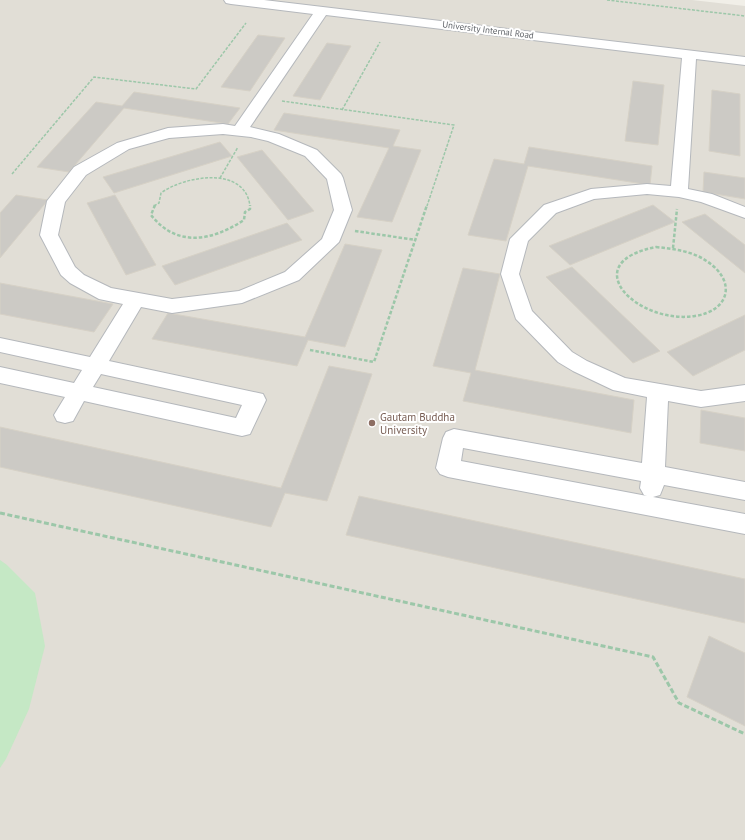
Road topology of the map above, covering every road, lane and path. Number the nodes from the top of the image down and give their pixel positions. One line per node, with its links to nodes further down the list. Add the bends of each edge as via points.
1 (231, 0): 3 (lane, University Internal Road)
2 (607, 0): 4 (path)
3 (322, 11): 7 (lane, University Internal Road); 9 (lane)
4 (745, 16)
5 (246, 24): 12 (path, via 196,89 94,77)
6 (380, 42): 10 (path)
7 (688, 54): 8 (lane, University Internal Road); 14 (lane)
8 (745, 61)
9 (262, 98): 10 (path); 11 (lane)
10 (342, 110): 17 (path, via 454,125)
11 (239, 138): 13 (path); 19 (lane, via 223,129 168,133 123,146 80,172 56,201 49,235 68,271 106,294); 19 (lane, via 273,137 311,153 335,178 343,210 330,242 292,276 242,297 172,306)
12 (12, 174)
13 (220, 178): 13 (path, via 235,182 248,194 250,209 245,212 244,220 238,225 216,235 188,238 172,234 155,221 152,214 154,205 159,203 161,193 167,188 184,181)
14 (679, 192): 15 (lane, via 706,198); 18 (path); 24 (lane, via 647,189 591,194 550,209 519,239 510,274 523,314 565,357 622,384)
15 (745, 213)
16 (353, 231): 17 (path)
17 (416, 240): 21 (path, via 374,362)
18 (673, 248): 18 (path, via 641,250 628,256 620,264 617,274 619,286 628,298 642,308 659,315 679,318 712,311 722,302 726,292 724,281 717,270 705,260)
19 (136, 300): 22 (lane)
20 (0, 345): 22 (lane)
21 (310, 350)
22 (95, 366): 25 (lane); 25 (lane, via 255,400 242,428)
23 (0, 374): 25 (lane)
24 (658, 391): 26 (lane, via 701,399); 29 (lane)
25 (79, 392): 27 (lane)
26 (745, 393)
27 (65, 414)
28 (559, 457): 29 (lane); 31 (lane); 31 (lane, via 454,438 448,468)
29 (653, 474): 30 (lane); 33 (lane)
30 (720, 487): 32 (lane); 35 (lane)
31 (555, 488): 33 (lane)
32 (745, 491)
33 (651, 506): 35 (lane)
34 (0, 513): 37 (path, via 653,657 679,703)
35 (719, 519): 36 (lane)
36 (745, 524)
37 (745, 734)

